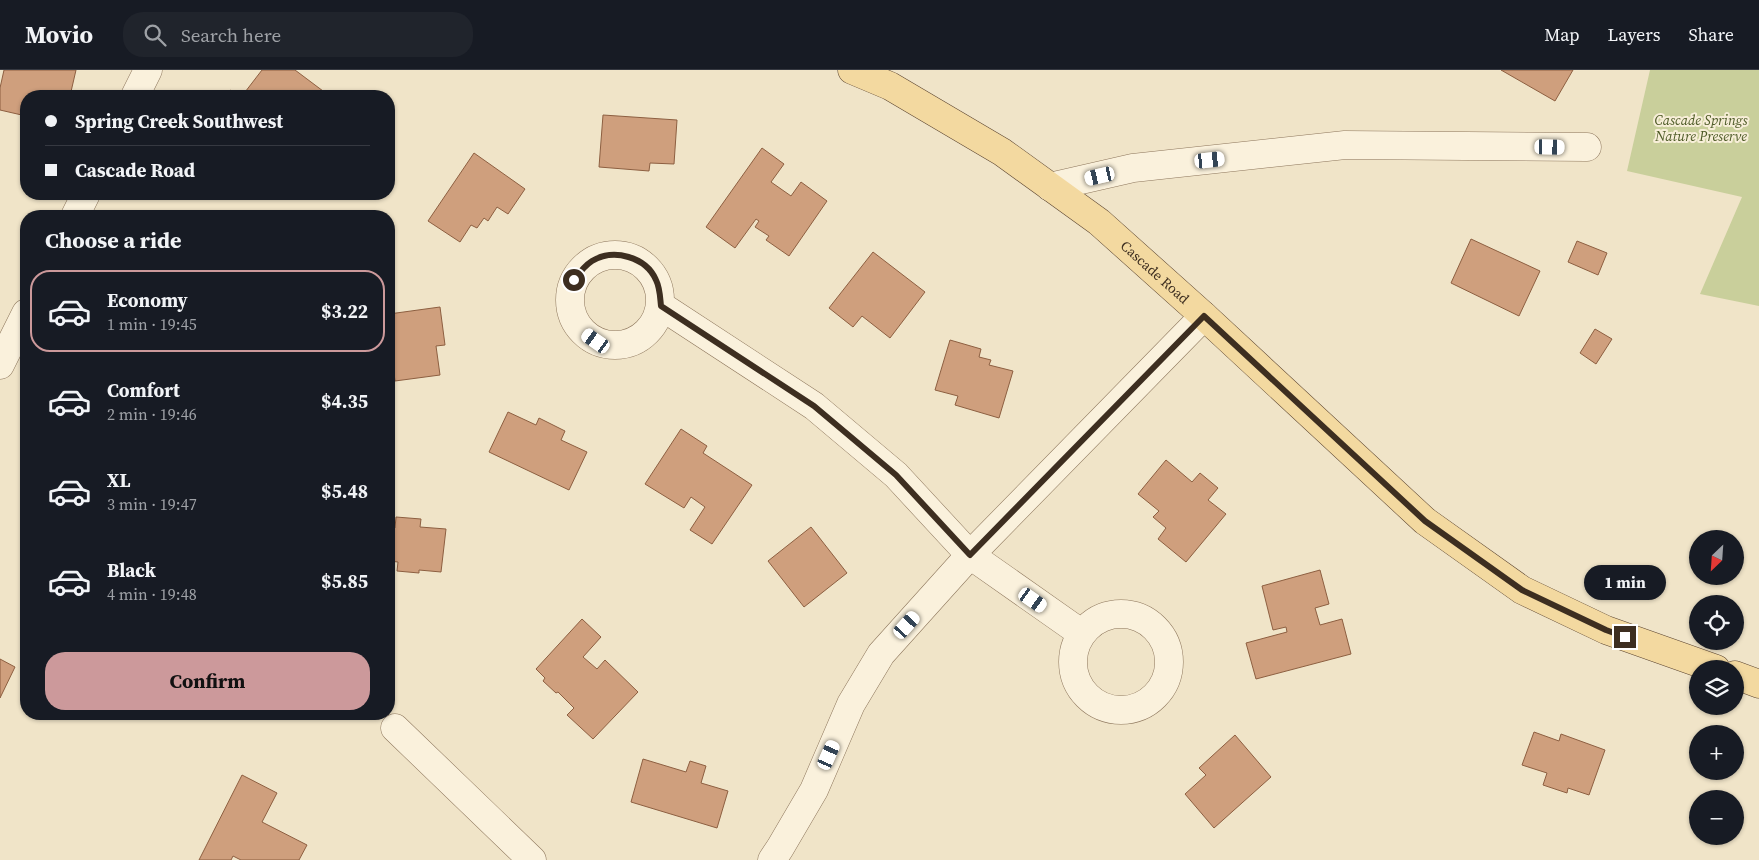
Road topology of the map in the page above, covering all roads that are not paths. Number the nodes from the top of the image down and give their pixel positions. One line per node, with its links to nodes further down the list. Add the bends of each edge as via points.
1 (148, 70): 3 (street)
2 (852, 70): 5 (main road, Cascade Road, via 925,106 1002,152)
3 (138, 90)
4 (1587, 147): 5 (street, via 1345,145 1133,168)
5 (1050, 187): 7 (main road, Cascade Road, via 1099,222)
6 (661, 306): 10 (street, via 814,406 896,475)
7 (1204, 316): 10 (street); 12 (main road, Cascade Road, via 1425,521 1522,590 1606,630)
8 (20, 325): 9 (street)
9 (0, 366)
10 (970, 555): 11 (street); 17 (street, via 881,654 851,704 814,790)
11 (1081, 633)
12 (1691, 660)
13 (1744, 678): 14 (main road)
14 (1759, 684)
15 (395, 728): 16 (street)
16 (532, 860)
17 (772, 860)

